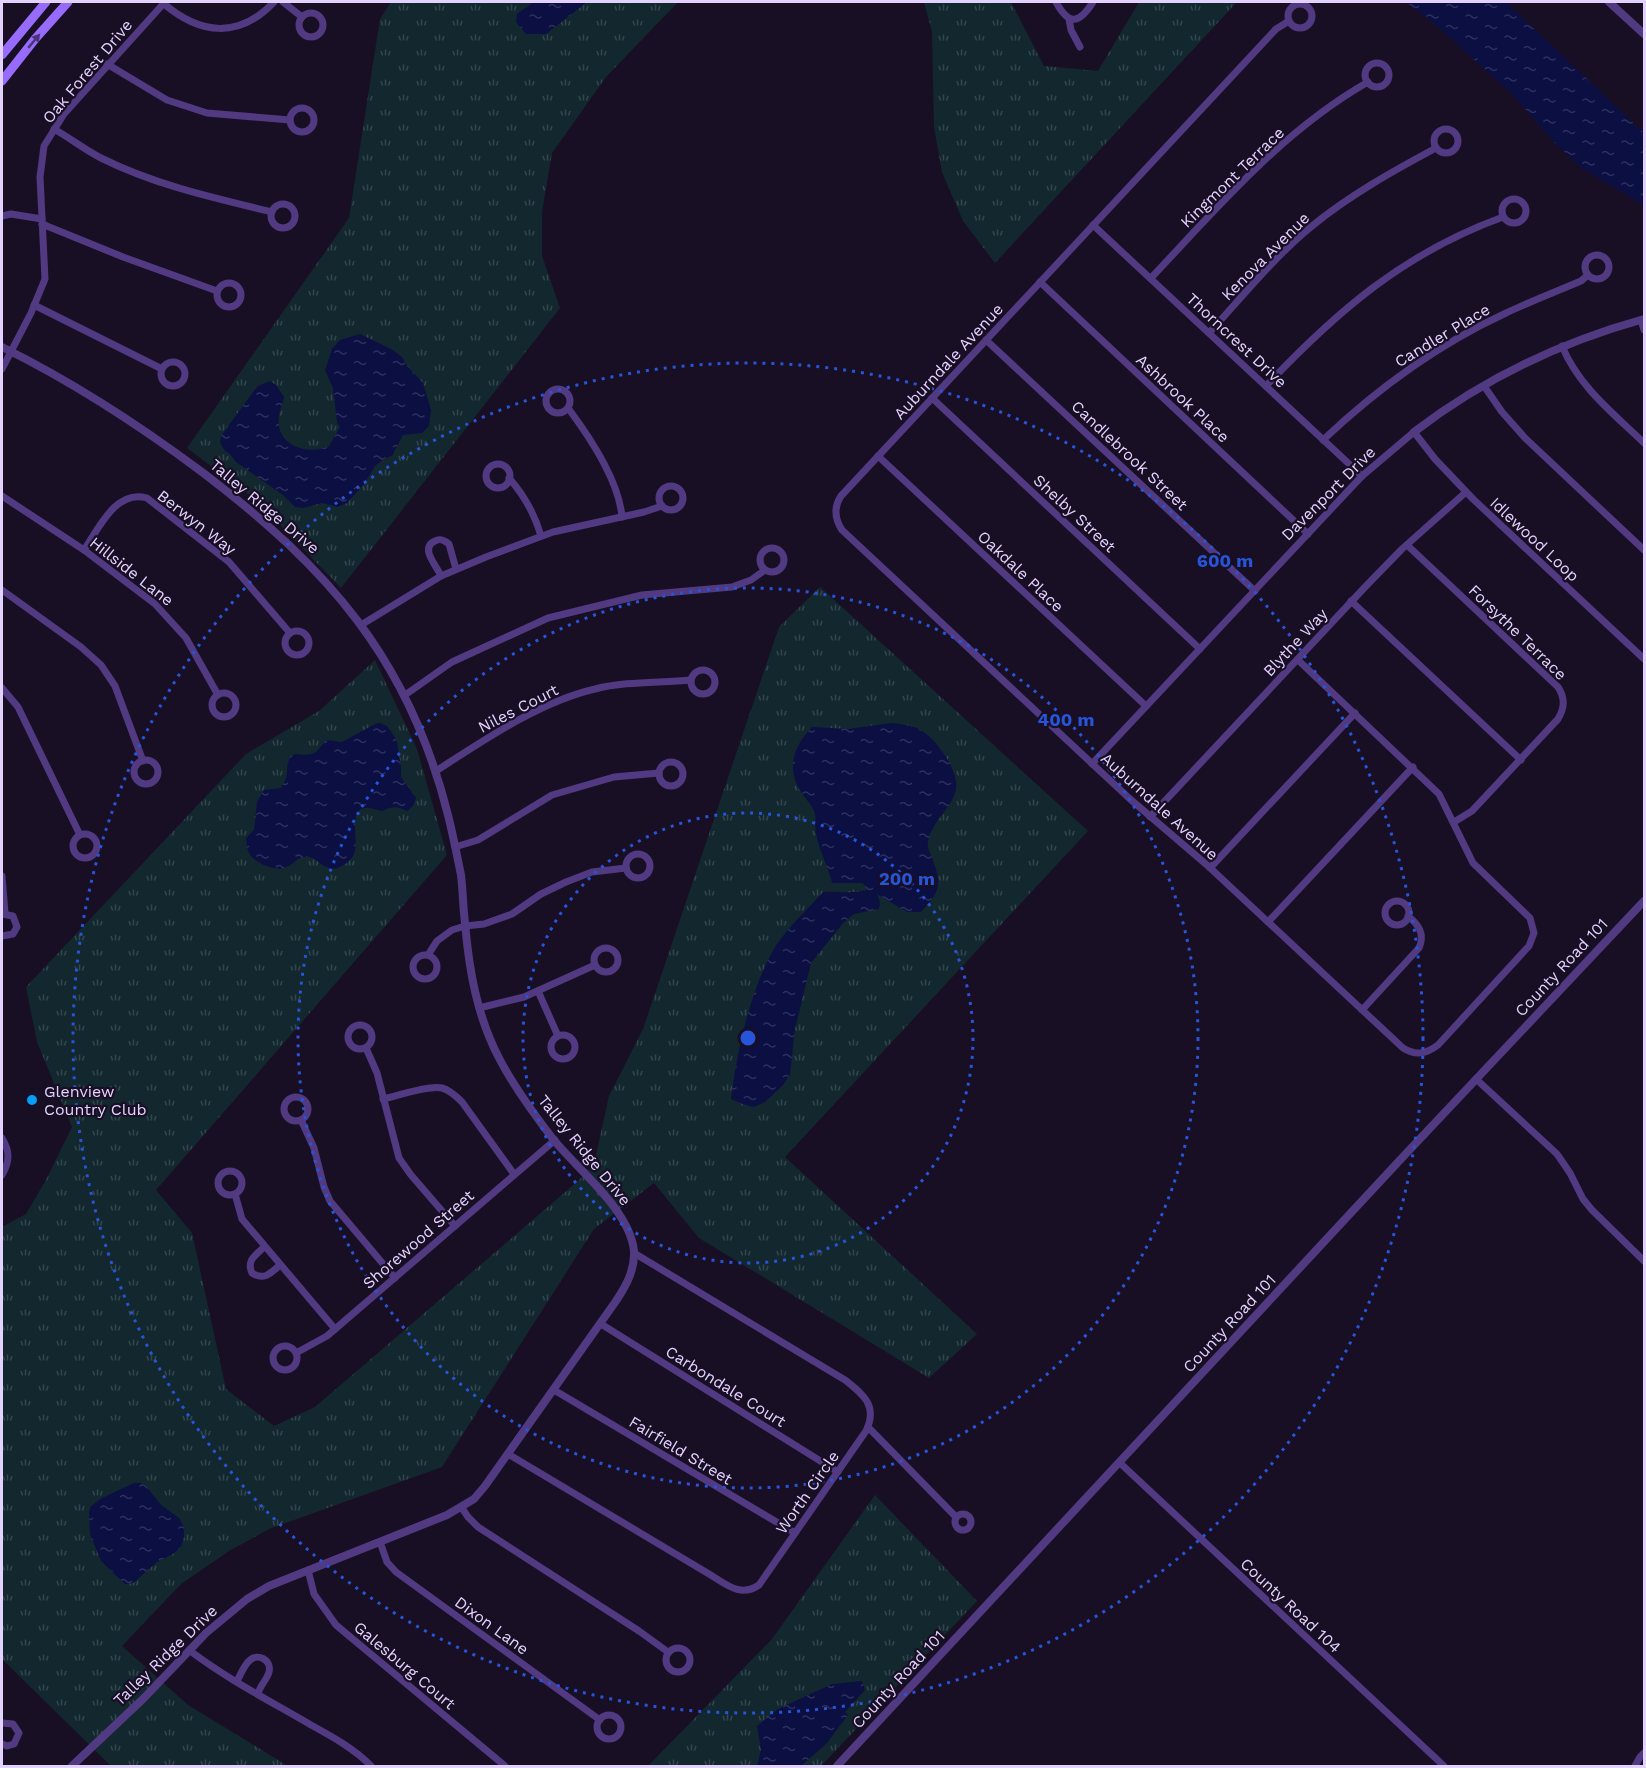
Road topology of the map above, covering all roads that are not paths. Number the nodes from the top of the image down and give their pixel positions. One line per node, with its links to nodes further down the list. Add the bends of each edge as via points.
1 (46, 2): 14 (main road)
2 (68, 2): 16 (main road, one-way to 2)
3 (164, 2): 4 (street, via 196,25 219,28 245,24); 15 (street, Oak Forest Drive)
4 (274, 2)
5 (283, 2): 9 (street)
6 (1056, 2): 10 (street)
7 (1093, 2): 10 (street, via 1079,19)
8 (1609, 2): 12 (street)
9 (302, 17)
10 (1070, 19): 13 (street)
11 (1289, 21): 25 (street, Auburndale Avenue, via 1276,29)
12 (1644, 34)
13 (1080, 47)
14 (2, 55)
15 (107, 64): 18 (street, via 167,100 207,113); 19 (street, Oak Forest Drive)
16 (2, 81)
17 (1368, 82): 27 (street, Kingmont Terrace, via 1317,116 1262,162)
18 (290, 120)
19 (54, 129): 21 (street, via 100,157 153,180); 24 (street, Oak Forest Drive, via 44,146 40,177)
20 (1436, 148): 33 (street, Kenova Avenue, via 1355,194 1311,227)
21 (272, 212)
22 (2, 216): 24 (street, via 11,214)
23 (1503, 217): 40 (street, via 1430,250 1381,281 1331,321)
24 (42, 221): 29 (street, via 123,257); 30 (street, Oak Forest Drive, via 45,279)
25 (1093, 225): 27 (street, Thorncrest Drive); 28 (street, Auburndale Avenue)
26 (1588, 275): 45 (street, Candler Place, via 1449,343 1380,390)
27 (1151, 278): 33 (street, Thorncrest Drive)
28 (1040, 282): 34 (street, Auburndale Avenue); 54 (street, Ashbrook Place)
29 (218, 291)
30 (34, 305): 37 (street, Oak Forest Drive); 39 (street)
31 (1643, 320): 32 (street, Davenport Drive); 35 (street, Davenport Drive)
32 (1644, 330)
33 (1209, 333): 40 (street, Thorncrest Drive)
34 (986, 340): 42 (street, Auburndale Avenue); 63 (street, Candlebrook Street)
35 (1562, 346): 41 (street, Davenport Drive); 46 (street, via 1582,382)
36 (2, 347): 37 (street, Talley Ridge Drive)
37 (11, 352): 38 (street, Oak Forest Drive); 65 (street, Talley Ridge Drive, via 120,414 238,500 316,570)
38 (2, 369)
39 (162, 369)
40 (1266, 386): 45 (street, Thorncrest Drive)
41 (1484, 386): 44 (street, Davenport Drive); 58 (street, via 1525,438)
42 (932, 398): 47 (street, Auburndale Avenue); 67 (street, Shelby Street)
43 (568, 408): 53 (street, via 604,464)
44 (1414, 432): 48 (street, Davenport Drive); 50 (street, Idlewood Loop)
45 (1323, 440): 48 (street, Thorncrest Drive)
46 (1644, 443)
47 (878, 456): 74 (street, Oakdale Place); 78 (street, Auburndale Avenue, via 837,501 835,516 842,530)
48 (1362, 476): 54 (street, Davenport Drive)
49 (509, 478): 55 (street, via 526,500)
50 (1466, 492): 56 (street, Blythe Way); 68 (street, Idlewood Loop)
51 (2, 496): 57 (street, Hillside Lane)
52 (662, 506): 53 (street)
53 (622, 517): 55 (street)
54 (1308, 534): 63 (street, Davenport Drive)
55 (541, 536): 59 (street)
56 (1407, 544): 64 (street, Blythe Way); 76 (street, Forsythe Terrace, via 1562,693 1564,706 1558,719)
57 (84, 550): 66 (street, Berwyn Way, via 115,505 137,495 147,498 229,562); 72 (street, Hillside Lane, via 173,622)
58 (1644, 550)
59 (456, 569): 61 (street); 61 (street, via 449,544 440,539 434,541 428,554)
60 (765, 570): 73 (street, via 732,586 642,595 548,618 452,662)
61 (441, 576): 65 (street)
62 (2, 590): 77 (street, via 101,665 115,686)
63 (1254, 591): 67 (street, Davenport Drive)
64 (1352, 601): 69 (street, Blythe Way); 76 (street)
65 (362, 625): 73 (street, Talley Ridge Drive)
66 (290, 633)
67 (1200, 649): 74 (street, Davenport Drive)
68 (1644, 659)
69 (1298, 660): 75 (street, Auburndale Avenue); 82 (street, Blythe Way)
70 (691, 680): 80 (street, Niles Court, via 630,683 552,703)
71 (2, 688): 84 (street, via 18,707)
72 (218, 695)
73 (405, 695): 80 (street, Talley Ridge Drive)
74 (1146, 706): 78 (street, Davenport Drive)
75 (1355, 713): 79 (street, Auburndale Avenue); 87 (street)
76 (1521, 760): 83 (street, Forsythe Terrace, via 1472,811)
77 (143, 761)
78 (1092, 764): 82 (street, Auburndale Avenue)
79 (1413, 768): 83 (street, Auburndale Avenue, via 1439,794); 92 (street)
80 (436, 771): 85 (street, Talley Ridge Drive)
81 (659, 773): 85 (street, via 614,777 552,795 478,840)
82 (1150, 817): 87 (street, Auburndale Avenue)
83 (1454, 822): 99 (street, Auburndale Avenue, via 1473,863 1530,918 1532,941 1438,1045 1425,1053 1403,1048)
84 (80, 835)
85 (455, 847): 93 (street, Talley Ridge Drive)
86 (626, 868): 93 (street, via 583,875 541,894 512,914)
87 (1210, 868): 92 (street, Auburndale Avenue)
88 (2, 876): 90 (street)
89 (1644, 901): 102 (street, County Road 101)
90 (3, 913): 94 (street, via 16,919 17,927 13,934)
91 (1408, 916): 99 (street, via 1422,934 1419,948)
92 (1268, 922): 99 (street, Auburndale Avenue)
93 (465, 926): 95 (street, via 441,937); 98 (street, Talley Ridge Drive)
94 (2, 936)
95 (428, 955)
96 (596, 965): 97 (street)
97 (538, 991): 98 (street); 100 (street)
98 (479, 1008): 106 (street, Talley Ridge Drive, via 520,1095)
99 (1362, 1010)
100 (558, 1036)
101 (366, 1048): 103 (street)
102 (1476, 1079): 113 (street, via 1557,1154 1583,1199); 122 (street, County Road 101)
103 (383, 1099): 107 (street, via 432,1088 448,1091 462,1102); 110 (street, via 399,1158)
104 (301, 1120): 115 (street, via 330,1201)
105 (2, 1138): 108 (street, via 8,1149)
106 (555, 1140): 107 (street, Shorewood Street); 112 (street, Talley Ridge Drive, via 627,1226)
107 (514, 1174): 110 (street, Shorewood Street)
108 (2, 1175)
109 (235, 1194): 111 (street, via 242,1219)
110 (455, 1226): 115 (street, Shorewood Street)
111 (264, 1247): 114 (street); 114 (street, via 250,1263 252,1273 267,1276)
112 (634, 1253): 116 (street, Talley Ridge Drive, via 626,1286); 120 (street, via 845,1380 868,1403 872,1412)
113 (1644, 1261)
114 (280, 1265): 117 (street)
115 (395, 1278): 117 (street, Shorewood Street)
116 (601, 1324): 119 (street, Talley Ridge Drive); 123 (street, Carbondale Court)
117 (335, 1329): 118 (street, Shorewood Street)
118 (296, 1353)
119 (554, 1390): 121 (street, Talley Ridge Drive); 126 (street, Fairfield Street)
120 (868, 1427): 123 (street, Worth Circle); 125 (street)
121 (508, 1454): 124 (street, Talley Ridge Drive, via 474,1499); 126 (street, Worth Circle, via 735,1589 751,1590 759,1585)
122 (1120, 1463): 140 (street, County Road 101); 141 (street, County Road 104)
123 (838, 1472): 126 (street, Worth Circle)
124 (462, 1508): 127 (street, Talley Ridge Drive); 130 (street, via 478,1527)
125 (956, 1517)
126 (795, 1533)
127 (380, 1542): 128 (street, Talley Ridge Drive); 133 (street, Dixon Lane, via 387,1562 396,1572)
128 (308, 1570): 129 (street, Talley Ridge Drive, via 247,1599); 139 (street, Galesburg Court, via 314,1594 336,1625)
129 (189, 1650): 131 (street); 137 (street, Talley Ridge Drive)
130 (668, 1652)
131 (237, 1681): 132 (street); 132 (street, via 248,1661 263,1658 269,1671)
132 (258, 1694): 138 (street, via 329,1735)
133 (600, 1720)
134 (2, 1723): 135 (street, via 13,1724 19,1733 14,1744)
135 (2, 1744)
136 (1644, 1753): 142 (street)
137 (72, 1767)
138 (371, 1767)
139 (505, 1767)
140 (837, 1767)
141 (1444, 1767)
142 (1635, 1767)

